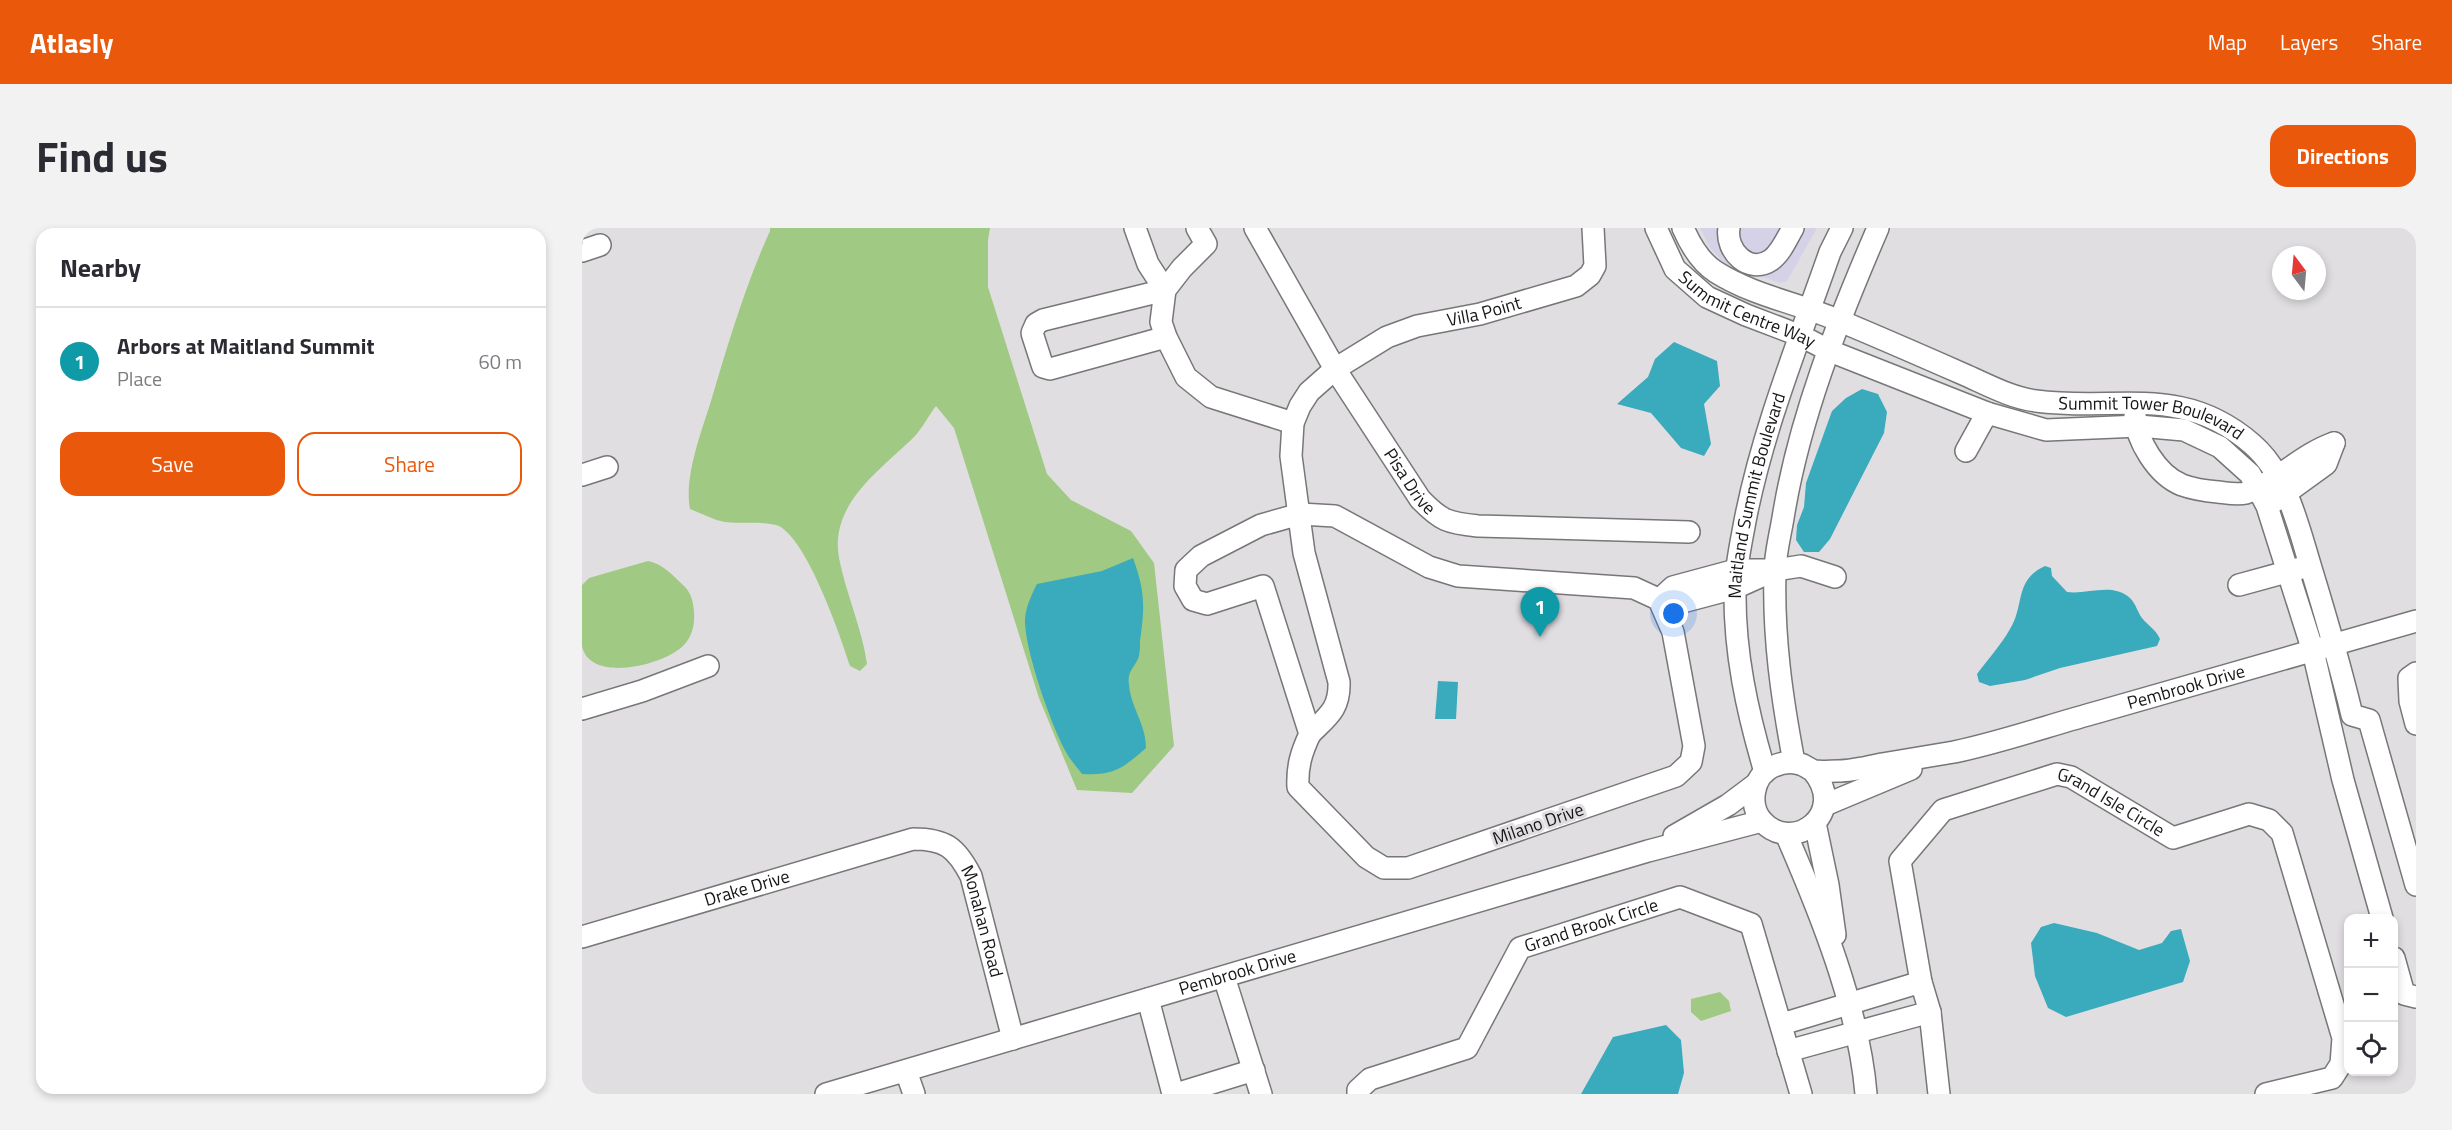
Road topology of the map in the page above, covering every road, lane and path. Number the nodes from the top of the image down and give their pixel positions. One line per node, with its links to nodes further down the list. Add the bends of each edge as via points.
1 (1136, 228): 11 (street, via 1148,264)
2 (1197, 228): 11 (street, via 1206,244)
3 (1255, 228): 17 (street, Pisa Drive)
4 (1593, 228): 17 (street, Villa Point, via 1595,266 1576,286 1480,314 1417,326 1387,337)
5 (1656, 228): 14 (street, Summit Centre Way, via 1676,269 1707,297)
6 (1683, 228): 12 (street, Summit Centre Way, via 1691,246 1713,270 1749,290)
7 (1793, 228): 10 (street, via 1777,254 1765,263 1738,257)
8 (1842, 228): 12 (street, Maitland Summit Boulevard)
9 (1878, 228): 13 (street, Maitland Summit Boulevard)
10 (1724, 232)
11 (1165, 290): 15 (street, via 1161,322); 15 (street, via 1043,320 1032,333 1043,367 1050,369)
12 (1810, 309): 13 (street, Summit Centre Way); 14 (street, Maitland Summit Boulevard)
13 (1840, 321): 16 (street, Maitland Summit Boulevard); 18 (street, Summit Tower Boulevard, via 1994,388 2034,401)
14 (1801, 336): 16 (street, Summit Centre Way); 33 (street, Maitland Summit Boulevard, via 1754,474)
15 (1166, 337): 20 (street, via 1186,377 1211,397)
16 (1830, 351): 19 (street, Summit Tower Boulevard); 30 (street, Maitland Summit Boulevard, via 1790,473)
17 (1335, 369): 20 (street, Milano Drive, via 1309,392); 28 (street, Pisa Drive, via 1420,499 1437,517 1478,526)
18 (2134, 402): 21 (street); 25 (street, Summit Tower Boulevard, via 2179,407 2215,418 2253,445)
19 (1988, 412): 21 (street, Summit Tower Boulevard, via 2046,430); 22 (street)
20 (1293, 423): 27 (street, Milano Drive, via 1291,456)
21 (2135, 426): 26 (street, Summit Tower Boulevard, via 2184,430 2220,447 2250,474); 26 (street, via 2142,445 2157,466 2180,484 2204,491)
22 (1966, 450)
23 (607, 467): 24 (street)
24 (582, 475)
25 (2282, 485): 26 (street); 29 (street, Summit Tower Boulevard)
26 (2262, 497): 31 (street, Summit Tower Boulevard)
27 (1300, 514): 35 (street, via 1335,516 1428,567 1458,576 1634,588); 43 (street, Milano Drive, via 1304,553 1339,682 1334,711); 43 (street, via 1261,525 1201,556 1186,570 1185,586 1193,600 1207,604 1263,586)
28 (1689, 532)
29 (2310, 566): 31 (street); 37 (street, Summit Tower Boulevard)
30 (1775, 570): 32 (street, via 1801,566); 33 (street); 45 (street, Maitland Summit Boulevard, via 1781,695)
31 (2288, 572): 34 (street); 38 (street, Summit Tower Boulevard)
32 (1835, 577)
33 (1736, 579): 35 (street, via 1687,592 1671,605); 46 (street, Maitland Summit Boulevard, via 1738,658)
34 (2239, 585)
35 (1659, 600): 43 (street, Milano Drive, via 1673,632 1694,746 1691,762 1676,776 1408,868 1384,868 1366,857 1298,787 1297,770)
36 (2416, 621): 37 (street, Pembrook Drive)
37 (2335, 645): 38 (street, Pembrook Drive); 52 (street, Summit Tower Boulevard, via 2352,715 2369,720)
38 (2313, 651): 44 (street, Pembrook Drive); 53 (street, Summit Tower Boulevard, via 2343,780)
39 (708, 666): 41 (street)
40 (2416, 673): 42 (street, via 2409,678)
41 (582, 709)
42 (2416, 724)
43 (1310, 734)
44 (1956, 751): 45 (street, Pembrook Drive, via 1844,771); 47 (street, Pembrook Drive, via 1850,793)
45 (1803, 767): 46 (street, via 1782,763); 47 (street, via 1821,781 1825,793)
46 (1761, 778): 48 (street, via 1753,798); 51 (street, Pembrook Drive, via 1728,805)
47 (1820, 814): 49 (street, via 1798,833); 56 (street)
48 (1762, 821): 49 (street); 51 (street, Pembrook Drive)
49 (1786, 834): 56 (street)
50 (913, 839): 54 (street, Drake Drive); 65 (street, Monahan Road, via 932,839 949,846 967,867)
51 (1648, 851): 57 (street, Pembrook Drive)
52 (2416, 885)
53 (2381, 914)
54 (582, 937)
55 (2397, 968): 59 (street, via 2404,994)
56 (1839, 971): 61 (street)
57 (1224, 977): 60 (street, Pembrook Drive); 67 (street)
58 (1921, 982): 61 (street); 62 (street, Grand Isle Circle); 78 (street, Grand Isle Circle, via 1900,861 1943,810 2057,774 2071,777 2173,838 2249,814 2269,820 2282,833 2343,1038 2341,1064 2332,1078)
59 (2416, 997)
60 (1148, 999): 65 (street, Pembrook Drive); 72 (street)
61 (1848, 1003): 63 (street); 64 (street)
62 (1930, 1012): 64 (street); 77 (street, Grand Isle Circle)
63 (1782, 1024): 66 (street, Grand Brook Circle); 74 (street, Grand Brook Circle, via 1751,924 1680,897 1521,948 1467,1048 1370,1079)
64 (1855, 1034): 66 (street); 76 (street)
65 (1013, 1039): 68 (street, Pembrook Drive)
66 (1788, 1051): 75 (street, Grand Brook Circle)
67 (1254, 1070): 69 (street); 73 (street)
68 (906, 1071): 70 (street, Pembrook Drive); 71 (street)
69 (1218, 1088): 72 (street)
70 (826, 1094)
71 (914, 1094)
72 (1175, 1094)
73 (1261, 1094)
74 (1358, 1094)
75 (1801, 1094)
76 (1866, 1094)
77 (1939, 1094)
78 (2266, 1094)

